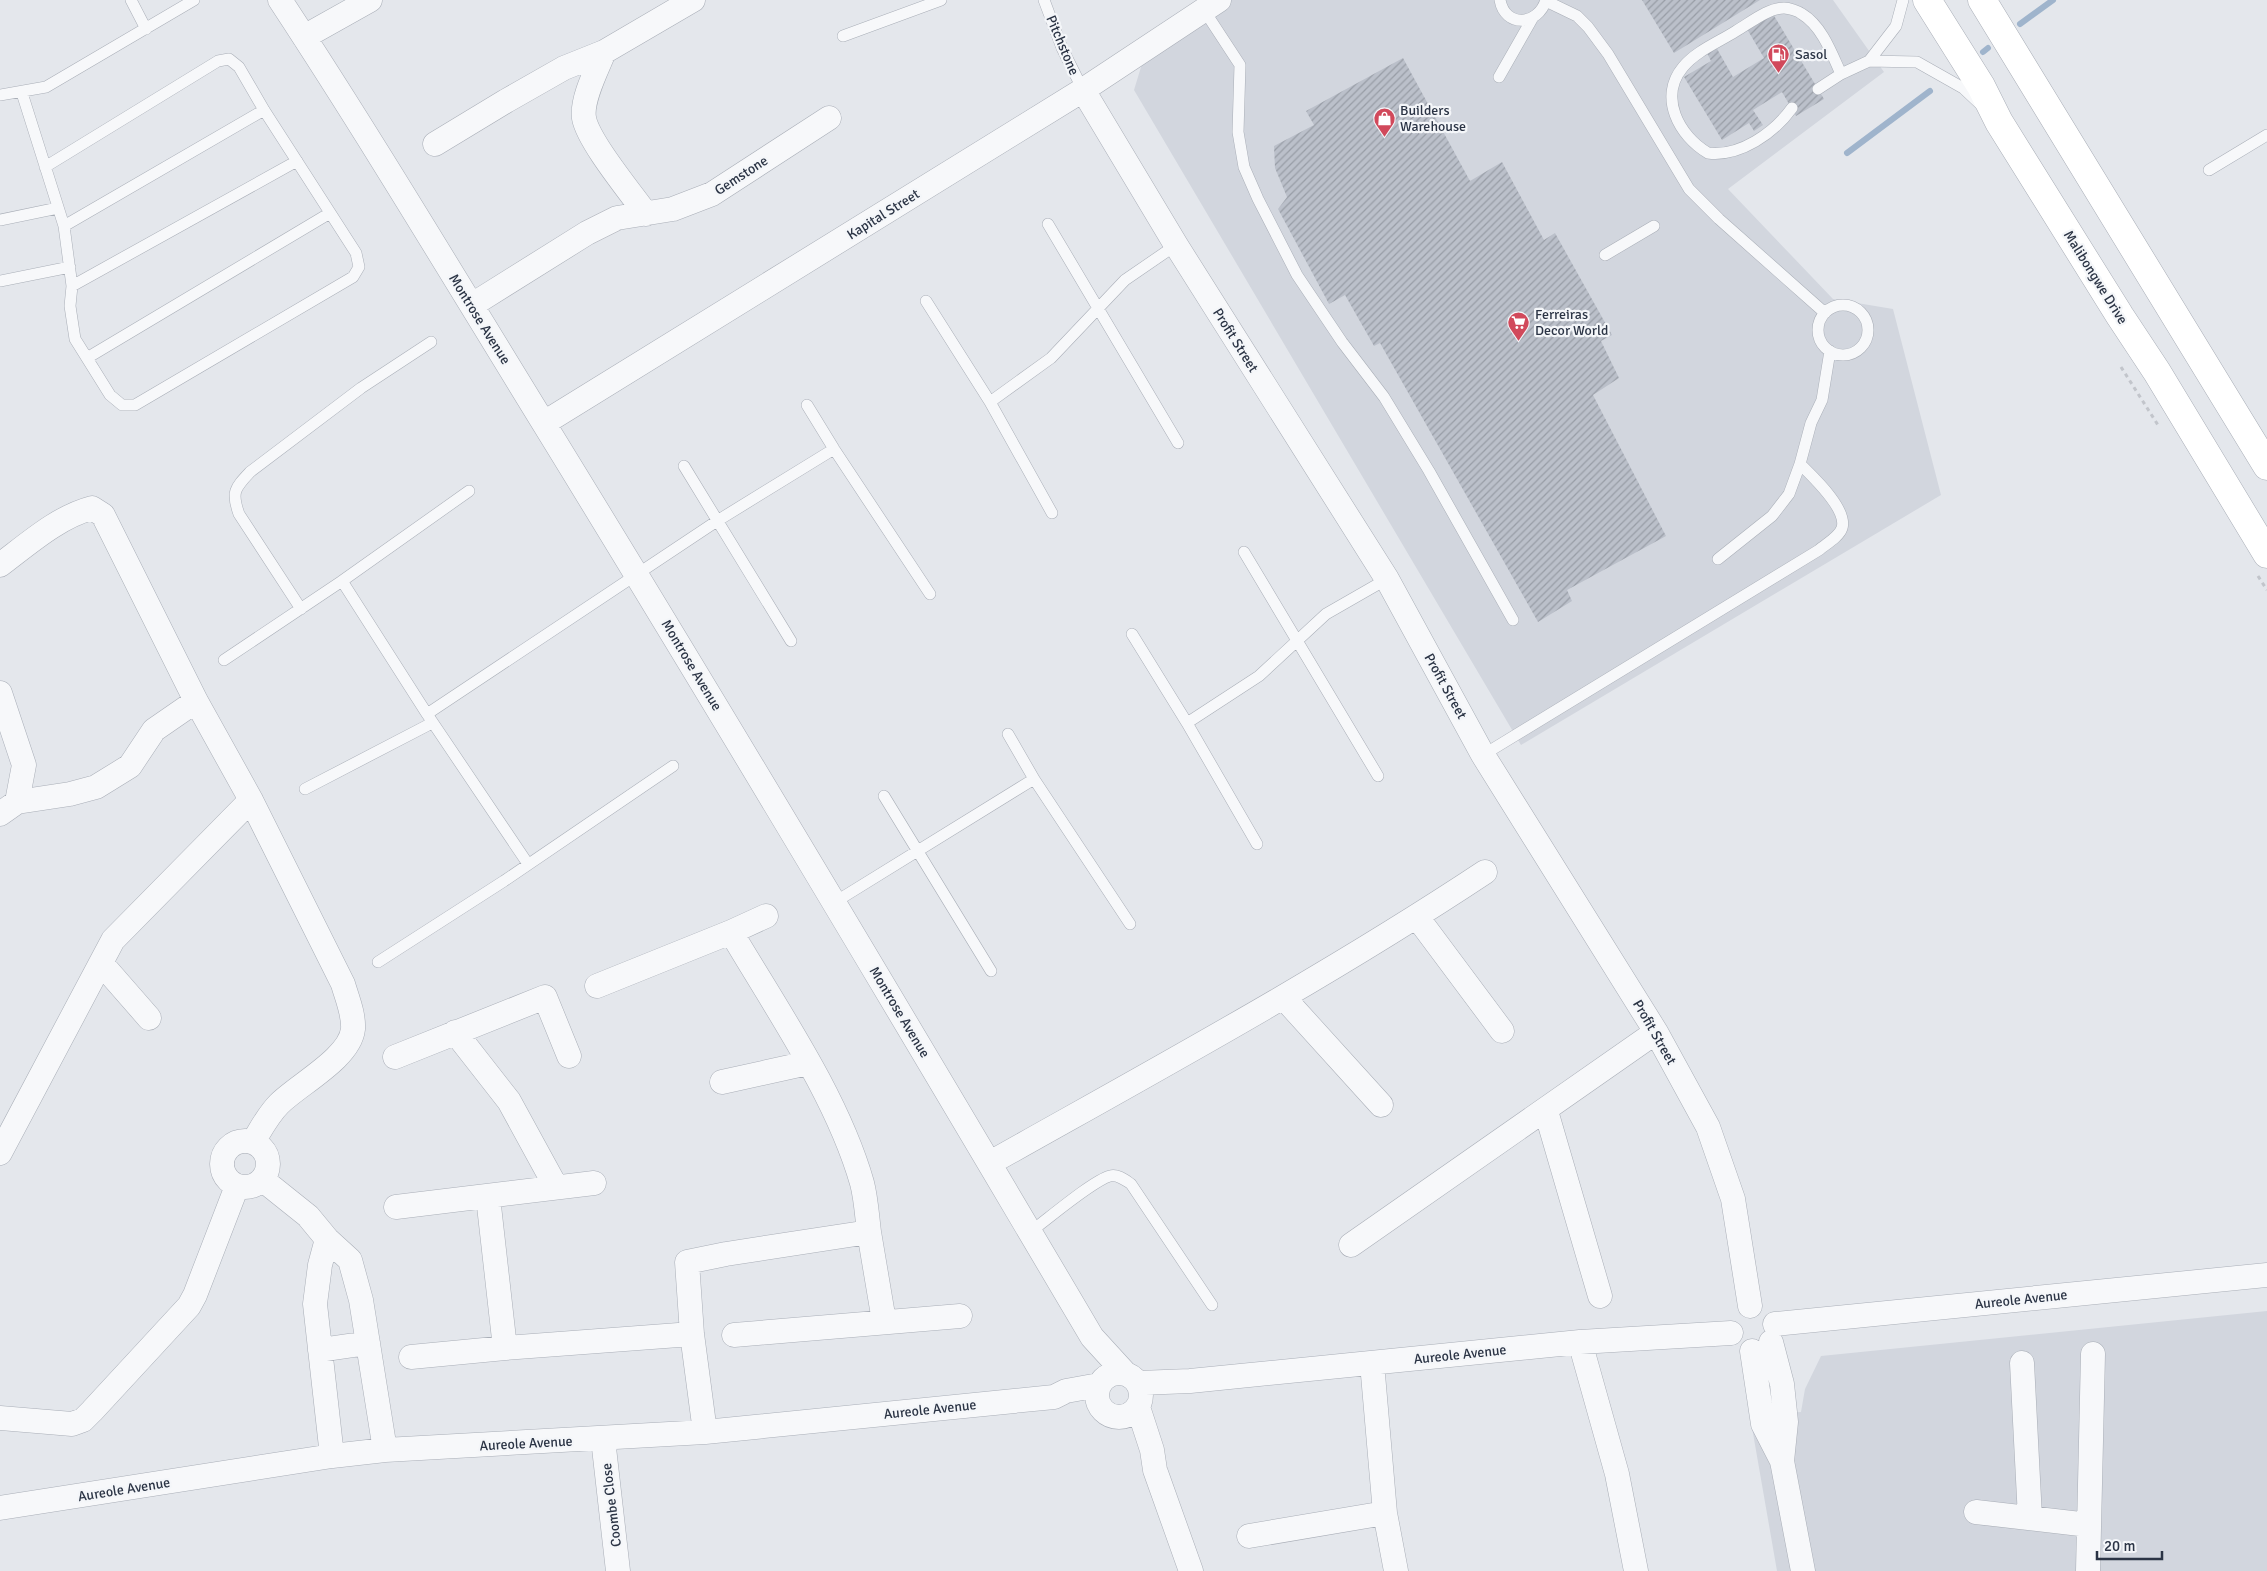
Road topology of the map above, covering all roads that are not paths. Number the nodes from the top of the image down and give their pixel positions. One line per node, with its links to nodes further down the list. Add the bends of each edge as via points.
1 (131, 0): 15 (lane)
2 (194, 0): 15 (lane)
3 (280, 0): 17 (street, Montrose Avenue)
4 (370, 0): 17 (street)
5 (692, 0): 18 (street)
6 (940, 0): 16 (lane)
7 (1044, 0): 23 (lane, Pitchstone, via 1062,48)
8 (1500, 0): 14 (lane, via 1508,16 1524,21)
9 (1546, 0): 14 (lane); 50 (lane, via 1577,16 1588,27 1608,54 1689,189)
10 (1903, 0): 19 (lane, via 1896,26)
11 (1927, 0): 29 (main road, Malibongwe Drive)
12 (1982, 0): 61 (main road)
13 (1209, 4): 23 (street, Kapital Street); 74 (lane, via 1240,65 1238,132 1244,166 1262,207 1297,275 1399,421)
14 (1532, 19): 21 (lane)
15 (146, 29): 24 (lane, via 46,87)
16 (843, 36)
17 (304, 37): 48 (street, Montrose Avenue)
18 (604, 52): 31 (street, via 564,68); 37 (street, via 587,97 584,117 591,136)
19 (1869, 61): 20 (lane); 29 (lane, via 1917,62 1927,66 1963,88)
20 (1841, 74): 22 (lane); 26 (lane, via 1815,26 1803,14 1784,8 1759,18 1692,58 1679,72 1672,90 1676,119 1687,137 1708,153 1731,153 1764,136)
21 (1499, 77)
22 (1818, 89)
23 (1083, 90): 42 (street, Profit Street); 56 (street, Kapital Street)
24 (22, 93): 25 (lane); 33 (lane)
25 (0, 96)
26 (1792, 108)
27 (264, 110): 32 (lane); 33 (lane, via 239,67 229,59 218,61); 40 (lane)
28 (829, 118): 37 (street, Gemstone, via 712,194 673,209)
29 (2000, 122): 66 (main road, Malibongwe Drive)
30 (2267, 135): 34 (lane)
31 (435, 144)
32 (297, 161): 36 (lane); 46 (lane)
33 (45, 167): 35 (lane)
34 (2209, 170)
35 (58, 208): 38 (lane); 40 (lane)
36 (330, 213): 53 (lane); 53 (lane, via 356,253 359,267 353,277 135,405 122,406 110,395)
37 (646, 214): 48 (street, Gemstone, via 617,218 587,233)
38 (0, 220)
39 (1048, 224): 49 (lane)
40 (64, 226): 44 (lane)
41 (1654, 226): 43 (lane)
42 (1176, 245): 49 (lane, via 1125,280); 70 (street, Profit Street)
43 (1605, 255)
44 (70, 267): 45 (lane); 46 (lane)
45 (0, 281)
46 (72, 286): 53 (lane, via 72,324 75,338)
47 (926, 301): 54 (lane)
48 (472, 305): 56 (street, Montrose Avenue)
49 (1097, 308): 54 (lane, via 1051,358); 57 (lane)
50 (1825, 313): 52 (lane, via 1818,328 1819,336); 52 (lane, via 1839,305 1856,308 1867,320 1868,337 1858,350 1842,355)
51 (431, 342): 73 (lane, via 361,388 250,472 237,486 234,499 239,514)
52 (1830, 351): 59 (lane, via 1822,400)
53 (87, 358)
54 (990, 402): 63 (lane)
55 (807, 404): 58 (lane)
56 (544, 423): 69 (street, Montrose Avenue)
57 (1178, 443)
58 (834, 449): 64 (lane); 72 (lane)
59 (1800, 464): 67 (lane, via 1788,494 1772,516); 84 (lane, via 1837,504 1842,528 1833,539)
60 (684, 466): 64 (lane)
61 (2267, 466)
62 (469, 491): 71 (lane)
63 (1052, 513)
64 (717, 522): 69 (lane); 77 (lane)
65 (1244, 552): 76 (lane)
66 (2267, 554)
67 (1718, 559)
68 (0, 565): 80 (street, via 37,537 79,512 92,508 103,516)
69 (637, 574): 81 (lane); 96 (street, Montrose Avenue)
70 (1387, 579): 76 (lane, via 1326,614); 84 (street, Profit Street)
71 (342, 581): 73 (lane); 81 (lane)
72 (930, 594)
73 (301, 609): 78 (lane)
74 (1513, 620)
75 (1132, 634): 82 (lane)
76 (1296, 640): 82 (lane, via 1259,676); 86 (lane)
77 (791, 641)
78 (224, 660)
79 (0, 694): 91 (street, via 24,765)
80 (196, 701): 90 (street); 91 (street, via 154,730 130,766 96,787)
81 (429, 718): 88 (lane); 94 (lane)
82 (1187, 723): 92 (lane)
83 (1008, 734): 87 (lane)
84 (1483, 755): 109 (street, Profit Street)
85 (673, 766): 94 (lane)
86 (1378, 776)
87 (1034, 779): 93 (lane); 99 (lane)
88 (306, 789)
89 (884, 796): 93 (lane)
90 (250, 800): 102 (street, via 113,940); 116 (street, via 340,977 353,1028 349,1043 340,1054 278,1105)
91 (9, 808)
92 (1257, 844)
93 (917, 851): 96 (lane); 103 (lane)
94 (528, 864): 101 (lane)
95 (1485, 872): 98 (street)
96 (835, 902): 118 (street, Montrose Avenue)
97 (766, 916): 100 (street)
98 (1417, 917): 105 (street); 107 (street)
99 (1130, 924)
100 (731, 932): 104 (street); 112 (street)
101 (378, 962)
102 (101, 963): 106 (street); 117 (street)
103 (991, 971)
104 (597, 986)
105 (1284, 998): 114 (street); 118 (street)
106 (149, 1018)
107 (1502, 1031)
108 (455, 1032): 110 (street, via 545,997); 111 (street); 122 (street, via 509,1101)
109 (1656, 1032): 115 (street); 132 (street, Profit Street, via 1708,1127 1733,1199)
110 (569, 1056)
111 (395, 1057)
112 (808, 1063): 113 (street); 125 (street, via 843,1128 862,1184)
113 (722, 1082)
114 (1381, 1104)
115 (1546, 1111): 128 (street); 130 (street)
116 (254, 1142): 119 (street, via 261,1147 269,1163); 121 (street, via 236,1143 224,1156 224,1174)
117 (0, 1153)
118 (990, 1163): 126 (street, Montrose Avenue)
119 (263, 1180): 121 (street, via 255,1185); 127 (street, via 308,1216)
120 (594, 1183): 122 (street)
121 (237, 1186): 148 (street, via 189,1306 83,1420 72,1424)
122 (556, 1187): 123 (street)
123 (488, 1196): 124 (street); 141 (street)
124 (396, 1207)
125 (869, 1232): 134 (street); 136 (street, via 687,1262)
126 (1030, 1232): 131 (lane, via 1098,1181 1112,1175 1121,1178 1131,1184); 147 (street, Montrose Avenue, via 1092,1337)
127 (328, 1239): 140 (street, via 350,1260); 142 (street, via 320,1266 315,1304)
128 (1351, 1245)
129 (2267, 1275): 138 (street, Aureole Avenue)
130 (1600, 1296)
131 (1212, 1305)
132 (1750, 1306): 135 (street, via 1737,1312); 138 (street, via 1765,1309 1770,1314)
133 (960, 1316): 134 (street)
134 (884, 1321): 137 (street)
135 (1731, 1333): 138 (street, via 1738,1346); 139 (street, Aureole Avenue)
136 (692, 1334): 141 (street); 149 (street)
137 (734, 1335)
138 (1766, 1339): 163 (street, via 1782,1384 1786,1422 1782,1461)
139 (1580, 1342): 145 (street, Aureole Avenue); 162 (street, via 1617,1474)
140 (368, 1343): 142 (street); 151 (street)
141 (505, 1348): 144 (street)
142 (320, 1350): 152 (street)
143 (2093, 1354): 157 (street)
144 (411, 1357)
145 (1372, 1363): 147 (street, Aureole Avenue, via 1190,1381); 155 (street)
146 (2022, 1363): 156 (street)
147 (1120, 1393): 149 (street, Aureole Avenue, via 1069,1401 1054,1397); 160 (street, Montrose Avenue, via 1155,1470)
148 (0, 1418)
149 (705, 1432): 150 (street, Aureole Avenue)
150 (603, 1439): 151 (street, Aureole Avenue); 159 (street, Coombe Close)
151 (386, 1450): 152 (street, Aureole Avenue)
152 (332, 1456): 153 (street, Aureole Avenue)
153 (0, 1508)
154 (1976, 1512): 156 (street)
155 (1386, 1513): 158 (street); 161 (street)
156 (2030, 1518): 157 (street)
157 (2089, 1525): 164 (street)
158 (1249, 1536)
159 (618, 1571)
160 (1191, 1571)
161 (1396, 1571)
162 (1636, 1571)
163 (1803, 1571)
164 (2088, 1571)

